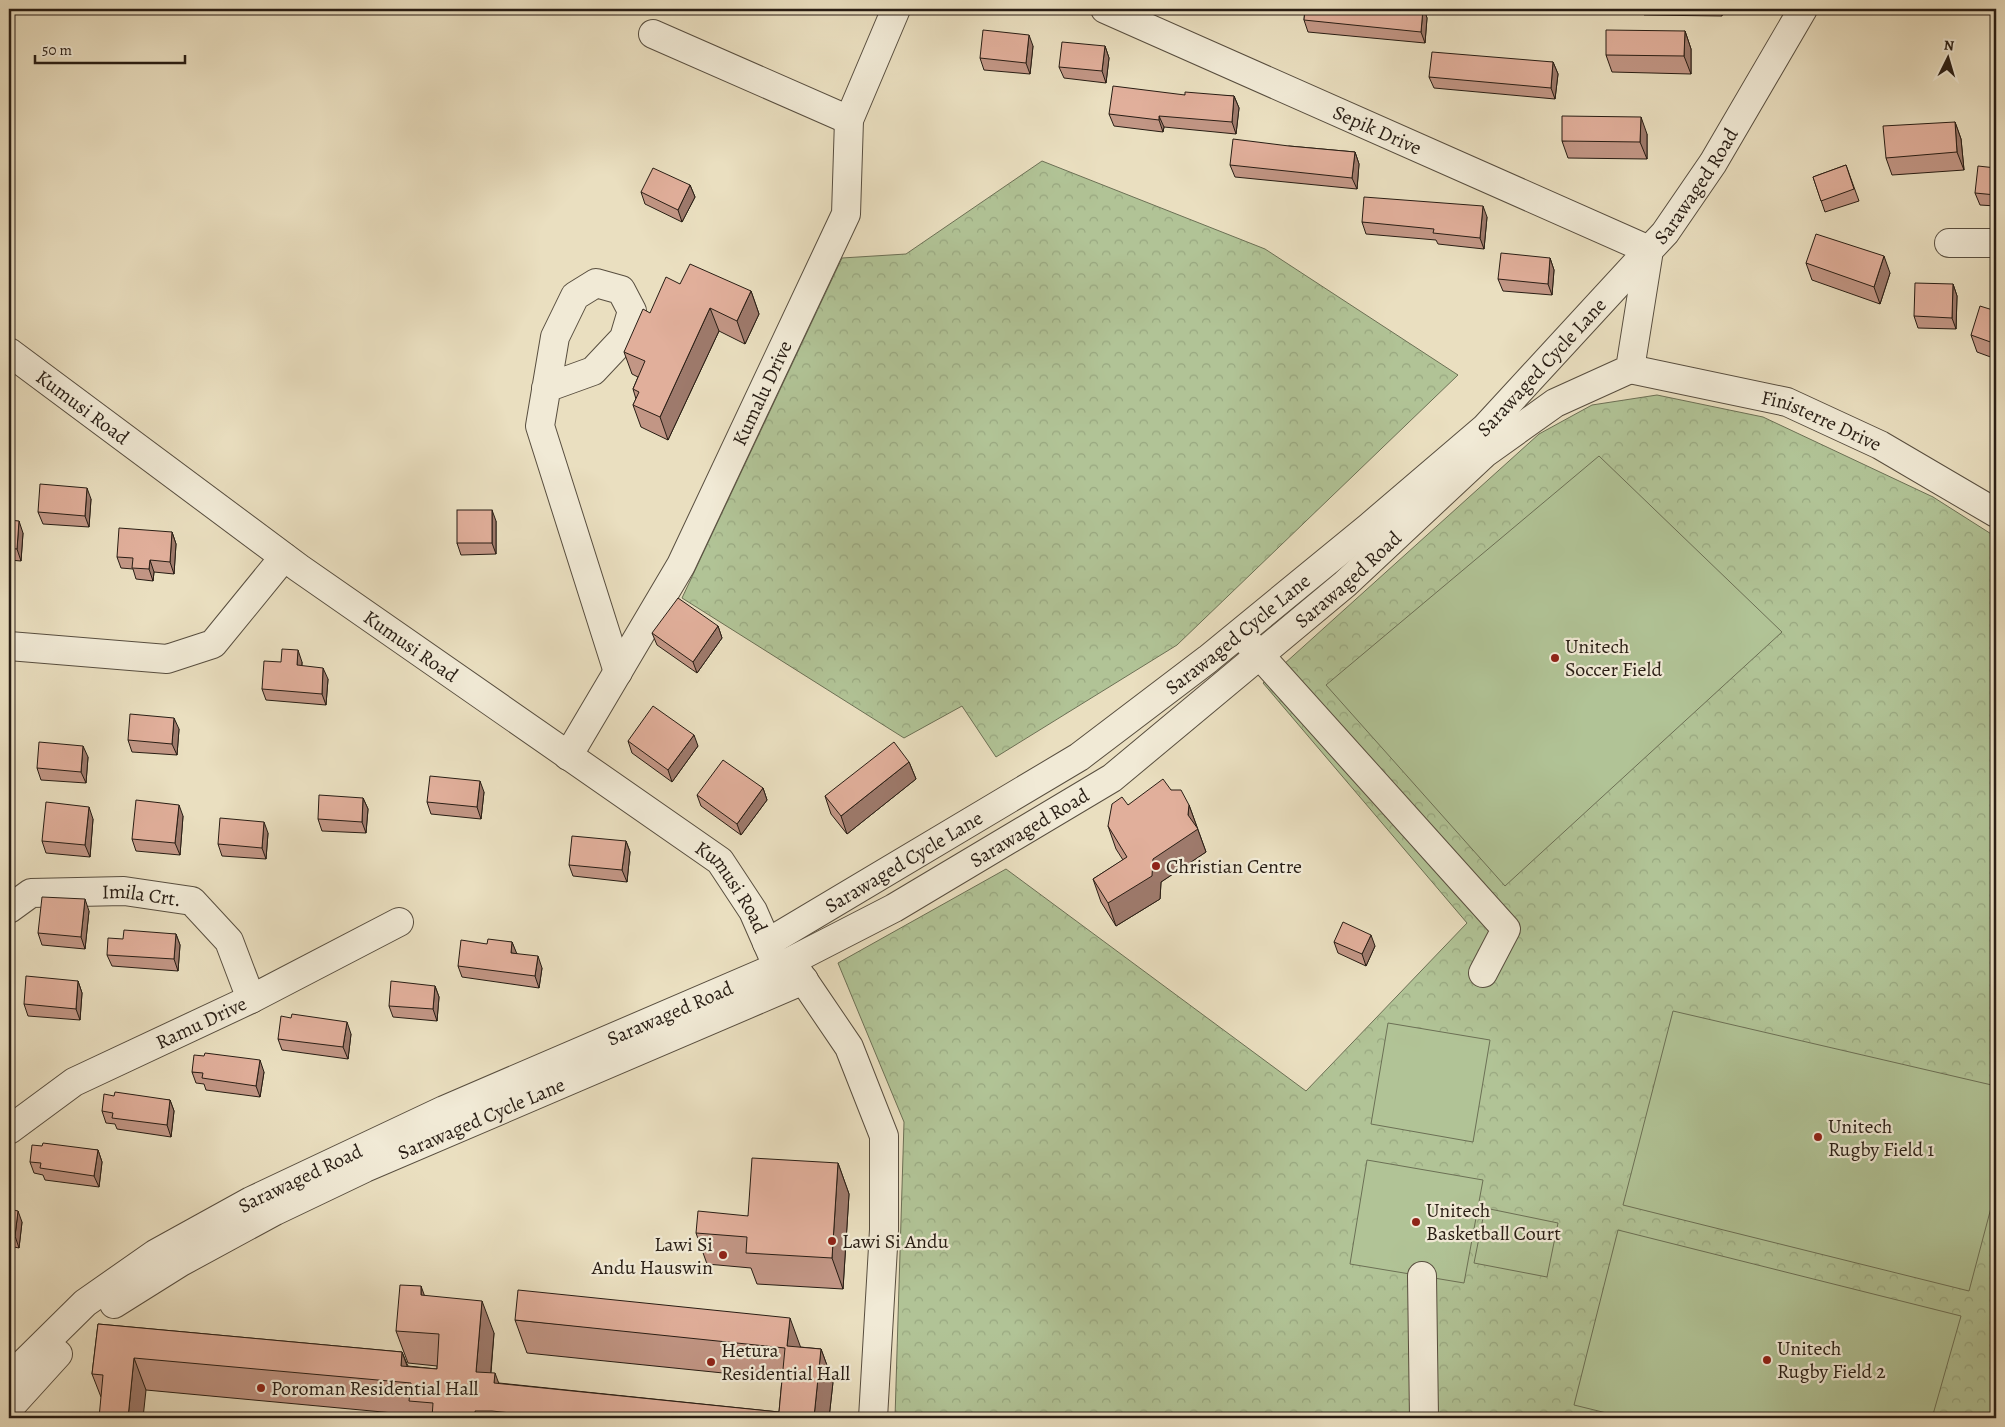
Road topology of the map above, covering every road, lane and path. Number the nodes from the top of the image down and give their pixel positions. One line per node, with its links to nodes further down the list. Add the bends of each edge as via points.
1 (896, 9): 5 (street, Kumalu Drive)
2 (1105, 9): 8 (street)
3 (1803, 9): 8 (street, Sarawaged Road, via 1713,163 1665,233)
4 (653, 34): 5 (street)
5 (849, 120): 16 (street, Kumalu Drive, via 846,214 681,566)
6 (1949, 243): 7 (street)
7 (1996, 243)
8 (1649, 250): 10 (street, Sarawaged Road); 14 (street, Sarawaged Cycle Lane, via 1485,428)
9 (9, 352): 13 (street, Kumusi Road)
10 (1630, 369): 12 (street, Finisterre Drive, via 1787,402 1880,445); 20 (street, Sarawaged Road, via 1555,403 1485,454 1345,584 1112,778 894,908)
11 (546, 388): 16 (street, via 540,426)
12 (1995, 511)
13 (284, 557): 15 (street, via 213,644 167,659); 17 (street, Kumusi Road)
14 (1240, 633): 20 (street, Sarawaged Cycle Lane, via 1079,757); 21 (street, via 1506,929)
15 (9, 646)
16 (618, 672): 17 (street, Kumalu Drive)
17 (568, 756): 20 (street, Kumusi Road, via 720,861)
18 (9, 909): 22 (street, Imila Crt., via 32,893 124,891 192,901 229,941)
19 (399, 922): 22 (street, Ramu Drive)
20 (785, 963): 25 (street, Sarawaged Road, via 444,1110 251,1201 155,1254 85,1303); 26 (street, Sarawaged Cycle Lane, via 275,1211 181,1262 98,1314); 27 (street, Kumusi Road, via 849,1047 884,1136 884,1230)
21 (1483, 973)
22 (251, 999): 23 (street, Ramu Drive, via 74,1082)
23 (9, 1130)
24 (1422, 1276): 28 (street)
25 (9, 1378)
26 (9, 1408)
27 (873, 1418)
28 (1424, 1418)

